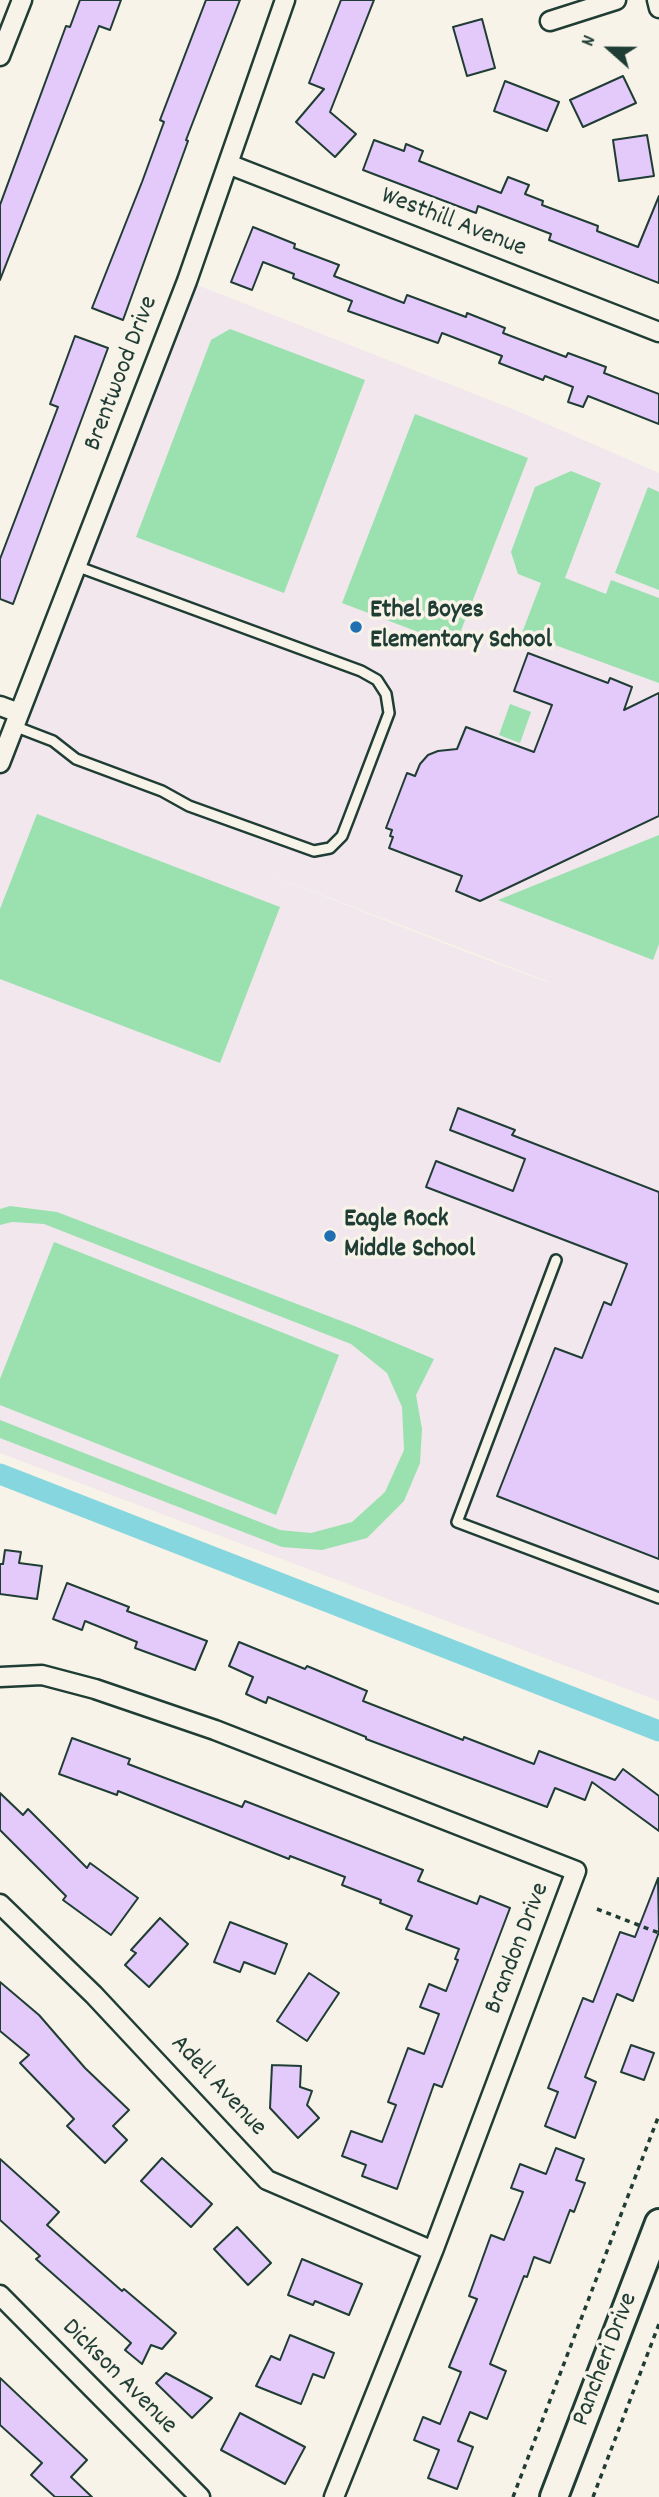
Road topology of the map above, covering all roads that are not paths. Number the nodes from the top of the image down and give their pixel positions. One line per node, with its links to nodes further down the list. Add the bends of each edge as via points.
1 (22, 0): 7 (street)
2 (285, 0): 8 (street, Brentwood Drive)
3 (616, 0): 6 (street)
4 (657, 0): 5 (street)
5 (659, 8)
6 (550, 22)
7 (0, 56)
8 (228, 164): 9 (street, Westhill Avenue); 10 (street, Brentwood Drive)
9 (659, 332)
10 (76, 566): 12 (street, Brentwood Drive); 12 (lane, via 377,680 386,694 389,712 342,836 330,848 314,851 76,759)
11 (0, 706): 12 (street)
12 (16, 719): 13 (street, Brentwood Drive)
13 (0, 763)
14 (556, 1260): 15 (lane, via 457,1522)
15 (659, 1598)
16 (0, 1676): 19 (street, Brandon Drive, via 42,1675 95,1689 203,1726 576,1871)
17 (0, 1904): 19 (street, Adell Avenue, via 94,1995 267,2180)
18 (659, 2223): 23 (street, Pancheri Drive)
19 (433, 2251): 22 (street, Brandon Drive)
20 (0, 2295): 21 (street, Dickson Avenue)
21 (200, 2497)
22 (334, 2497)
23 (554, 2497)

